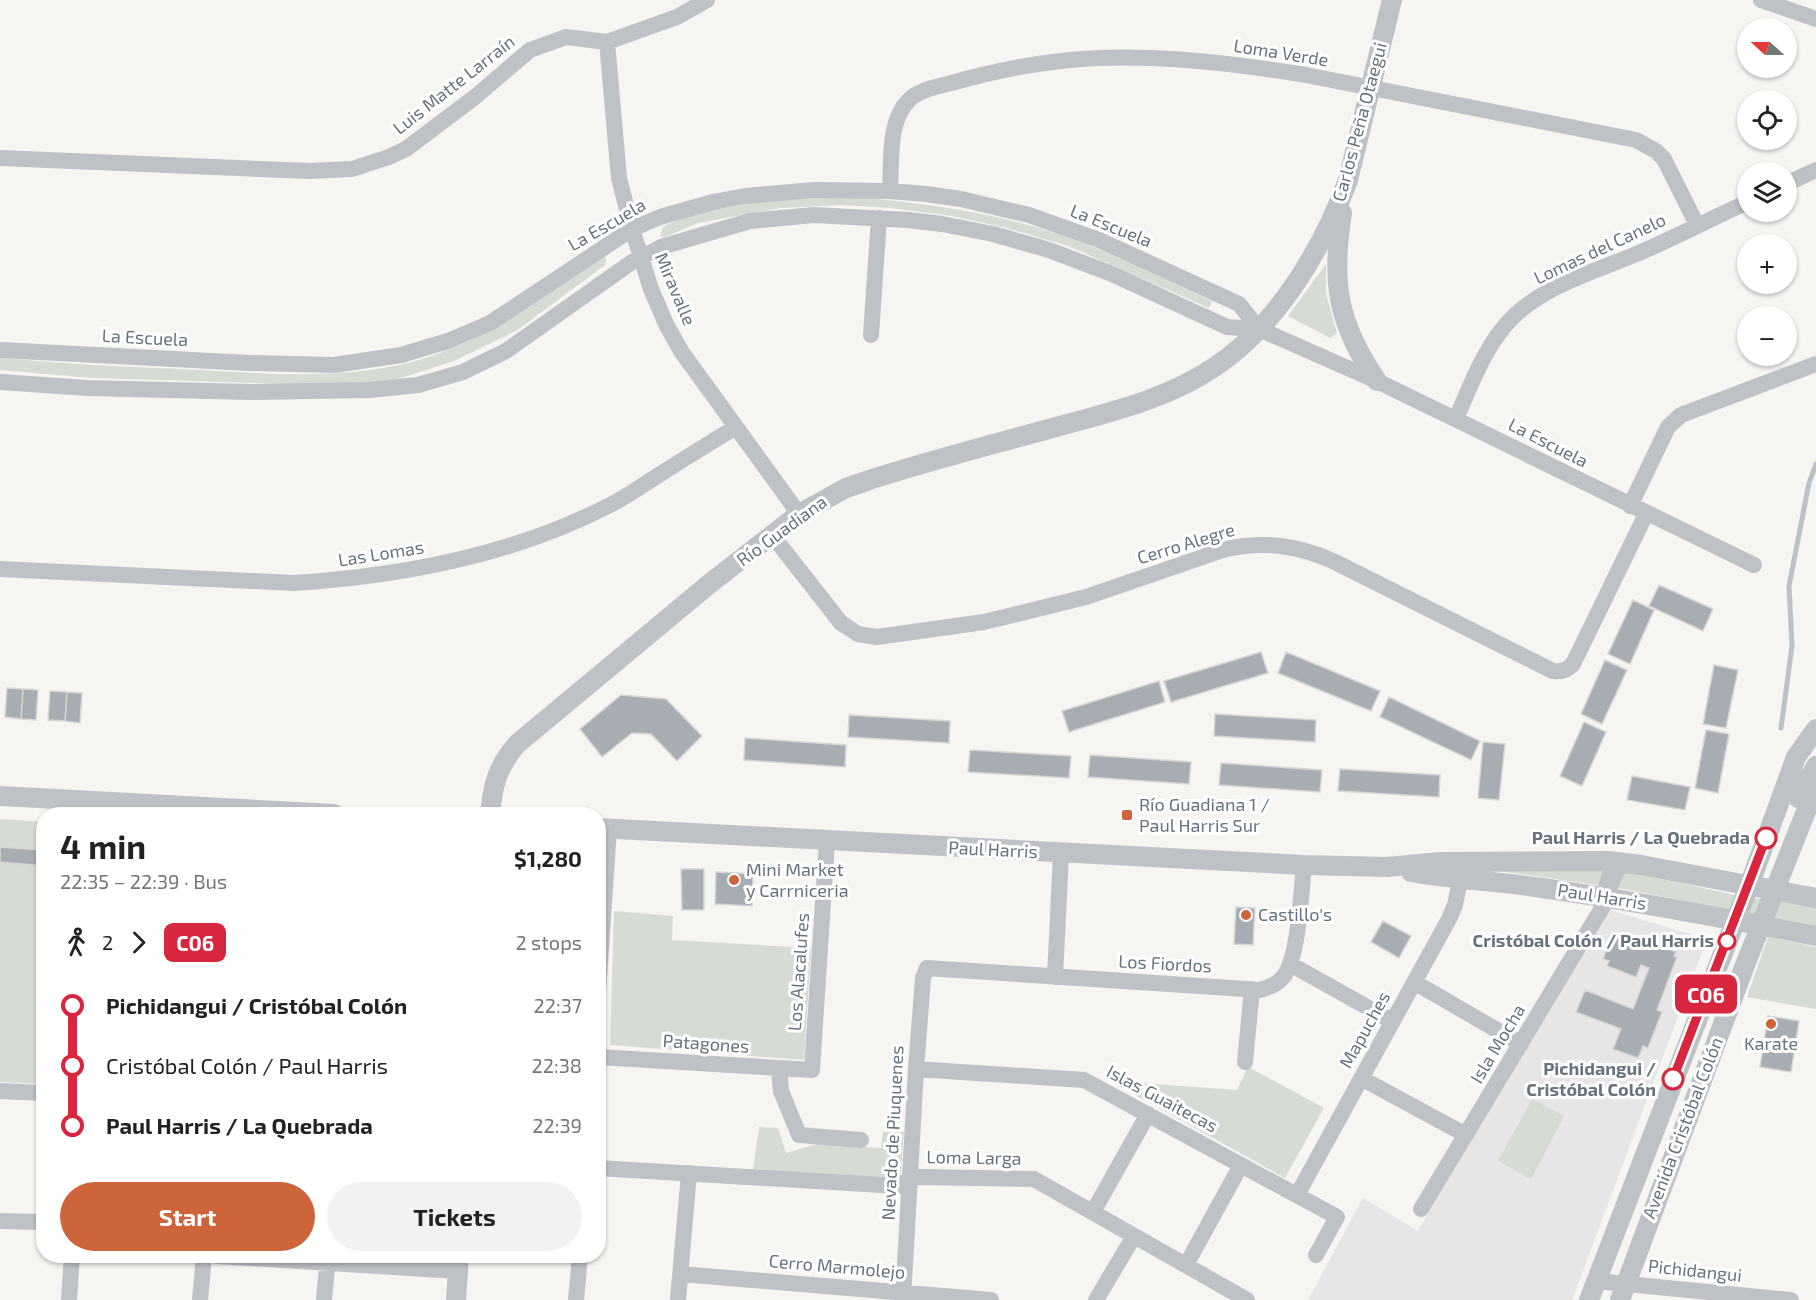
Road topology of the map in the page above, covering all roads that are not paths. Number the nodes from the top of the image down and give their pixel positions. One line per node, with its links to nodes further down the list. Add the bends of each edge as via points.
1 (707, 0): 5 (street, Luis Matte Larraín, via 677,17)
2 (1392, 0): 6 (street, Carlos Peña Otaegui)
3 (1761, 0): 4 (street)
4 (1816, 19)
5 (607, 42): 7 (street, Luis Matte Larraín, via 566,37 530,50 422,139 389,157 352,169 310,171); 15 (street, Miravalle, via 619,178)
6 (1371, 89): 10 (street, Carlos Peña Otaegui); 11 (street, Loma Verde, via 1259,67 1162,59 1053,62 976,76 910,98 900,112 894,133); 14 (street, Loma Verde, via 1647,144 1664,159)
7 (0, 158)
8 (1816, 170): 9 (street)
9 (1797, 179)
10 (1348, 180): 17 (street, Carlos Peña Otaegui, via 1301,276); 21 (street, via 1336,260 1337,286 1350,336)
11 (890, 191): 15 (street, La Escuela, via 814,190 745,196 685,209); 17 (street, La Escuela, via 961,199 1064,227 1239,304)
12 (1737, 207): 14 (street, Lomas del Canelo)
13 (879, 218): 16 (street, La Escuela, via 814,215 750,221 672,243); 17 (street, La Escuela, via 993,234 1102,270 1227,327); 18 (street)
14 (1697, 225): 23 (street, Lomas del Canelo, via 1556,288 1527,305 1494,340)
15 (632, 229): 16 (street, Miravalle); 19 (street, La Escuela, via 490,323 427,348 384,359 334,365)
16 (640, 257): 22 (street, La Escuela, via 506,351 463,372 418,385 250,392); 24 (street, Miravalle, via 681,351)
17 (1259, 329): 21 (street, La Escuela); 26 (street, Río Guadiana, via 1216,366 1166,393 1130,407 872,479)
18 (871, 335)
19 (0, 350)
20 (1816, 364): 25 (street, via 1681,415 1668,427)
21 (1377, 381): 23 (street, La Escuela)
22 (0, 382)
23 (1456, 419): 25 (street, La Escuela)
24 (736, 427): 26 (street, Miravalle); 30 (street, Las Lomas, via 600,510 500,548 424,568 295,583)
25 (1630, 506): 27 (street, La Escuela)
26 (799, 514): 28 (street, Río Guadiana)
27 (1646, 514): 28 (street, Cerro Alegre, via 1573,664 1558,672 1333,561 1307,550 1280,545 1226,549 1086,597 984,622 868,636 841,623); 29 (street, La Escuela)
28 (772, 535): 36 (street, Río Guadiana, via 517,744 504,758 497,774)
29 (1754, 565)
30 (0, 569)
31 (1816, 729): 45 (street, Avenida Cristóbal Colón, via 1796,757)
32 (1816, 766): 45 (street, Avenida Cristóbal Colón, via 1771,859)
33 (1816, 786): 46 (street, Avenida Cristóbal Colón)
34 (0, 796): 35 (street)
35 (204, 807)
36 (491, 807)
37 (606, 829): 38 (street, Paul Harris)
38 (827, 841): 39 (street, Paul Harris); 63 (street, Los Alacalufes)
39 (1061, 854): 42 (street, Paul Harris); 54 (street)
40 (1598, 861): 41 (street, Paul Harris); 43 (street, Paul Harris, via 1441,862); 47 (street, via 1602,876 1596,890)
41 (1622, 863): 45 (street, Paul Harris); 47 (street)
42 (1304, 865): 43 (street, Paul Harris); 52 (street, Los Fiordos)
43 (1387, 867): 44 (street, Paul Harris)
44 (1460, 880): 47 (street, Paul Harris); 55 (street, Mapuches, via 1449,919)
45 (1749, 886): 46 (street, Paul Harris); 49 (street, Avenida Cristóbal Colón)
46 (1774, 890): 48 (street, Paul Harris); 50 (street, Avenida Cristóbal Colón)
47 (1599, 897): 49 (street, Paul Harris); 58 (street, Isla Mocha)
48 (1816, 898)
49 (1735, 920): 50 (street, Paul Harris); 88 (street, Avenida Cristóbal Colón)
50 (1762, 925): 51 (street, Paul Harris); 89 (street, Avenida Cristóbal Colón)
51 (1816, 936)
52 (1290, 964): 56 (street, Los Fiordos, via 1276,984); 57 (street)
53 (927, 969): 54 (street, Los Fiordos); 62 (street, Nevado de Piuquenes)
54 (1055, 977): 56 (street, Los Fiordos)
55 (1414, 982): 57 (street, Mapuches); 58 (street)
56 (1252, 989): 60 (street)
57 (1392, 1022): 64 (street, Mapuches)
58 (1521, 1044): 68 (street, Isla Mocha)
59 (606, 1057): 61 (street, Patagones)
60 (1245, 1062)
61 (779, 1068): 63 (street, Patagones); 69 (street, via 781,1091 799,1135)
62 (916, 1069): 67 (street, Islas Guaitecas, via 1084,1080); 73 (street, Nevado de Piuquenes)
63 (812, 1070)
64 (1361, 1078): 68 (street); 74 (street, Mapuches)
65 (0, 1091): 66 (street)
66 (36, 1093)
67 (1148, 1114): 70 (street, Islas Guaitecas); 76 (street)
68 (1466, 1135): 75 (street, Isla Mocha)
69 (861, 1140)
70 (1241, 1165): 74 (street, Islas Guaitecas); 86 (street)
71 (606, 1168): 72 (street, Loma Larga)
72 (689, 1173): 73 (street, Loma Larga, via 898,1186); 87 (street)
73 (911, 1178): 76 (street, Loma Larga, via 1034,1179); 91 (street, Nevado de Piuquenes)
74 (1297, 1195): 80 (street, Islas Guaitecas, via 1337,1217)
75 (1421, 1209)
76 (1093, 1212): 79 (street, Loma Larga)
77 (0, 1221): 78 (street)
78 (36, 1222)
79 (1134, 1236): 86 (street, Loma Larga); 99 (street)
80 (1316, 1255)
81 (72, 1263): 92 (street)
82 (203, 1263): 93 (street)
83 (328, 1263): 94 (street)
84 (459, 1263): 95 (street)
85 (579, 1263): 96 (street)
86 (1186, 1265): 90 (street, Loma Larga)
87 (681, 1274): 91 (street, Cerro Marmolejo); 97 (street)
88 (1596, 1281): 89 (street, Pichidangui); 101 (street, Avenida Cristóbal Colón)
89 (1622, 1292): 102 (street, Pichidangui)
90 (1219, 1293): 100 (street, Loma Larga)
91 (903, 1296): 98 (street, Cerro Marmolejo)
92 (69, 1300)
93 (200, 1300)
94 (324, 1300)
95 (456, 1300)
96 (576, 1300)
97 (678, 1300)
98 (990, 1300)
99 (1096, 1300)
100 (1247, 1300)
101 (1589, 1300)
102 (1791, 1300)

